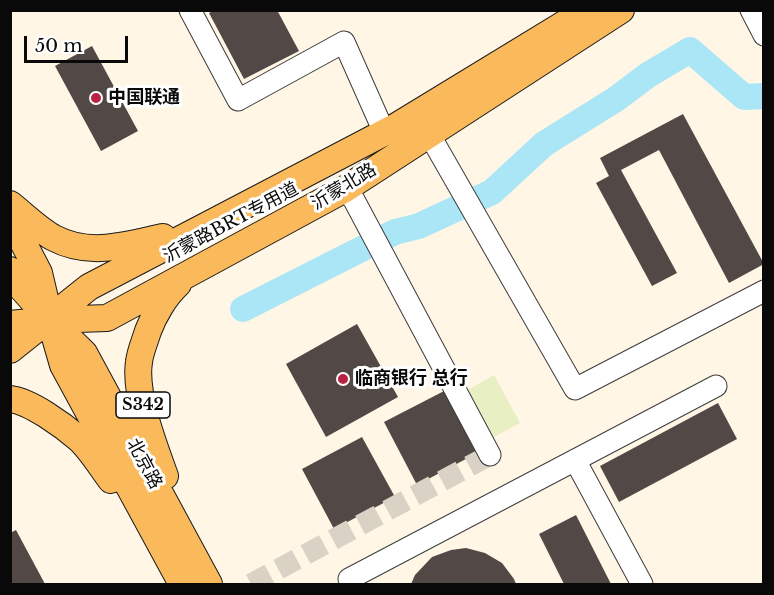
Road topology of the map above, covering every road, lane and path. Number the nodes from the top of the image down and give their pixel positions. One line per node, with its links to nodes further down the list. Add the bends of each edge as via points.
1 (190, 10): 7 (street, via 238,100 344,42)
2 (587, 10): 7 (main road, 沂蒙北路)
3 (604, 10): 16 (street, 沂蒙路BRT专用道, via 399,134)
4 (621, 10): 8 (main road, 沂蒙北路)
5 (751, 10): 6 (street)
6 (764, 35)
7 (384, 132): 12 (main road, 沂蒙北路)
8 (429, 134): 9 (main road, 沂蒙北路); 15 (street, via 575,389)
9 (345, 189): 14 (main road, 沂蒙北路); 22 (street)
10 (10, 204): 12 (main road, via 53,238 92,250)
11 (10, 217): 16 (main road, 北京路, via 39,273)
12 (193, 231): 16 (main road, 沂蒙北路, via 89,287)
13 (10, 270): 16 (main road, 北京路)
14 (195, 271): 16 (main road, 沂蒙北路, via 107,318); 25 (main road, S342, via 173,289 153,318 138,362 147,425)
15 (764, 291)
16 (50, 320): 17 (main road, 沂蒙北路); 18 (street, 沂蒙路BRT专用道); 19 (main road, 沂蒙北路); 24 (main road, 北京路, via 63,365); 25 (main road, 北京路, via 84,353)
17 (10, 324)
18 (10, 339)
19 (10, 350)
20 (716, 386): 23 (street)
21 (10, 399): 24 (main road, via 42,413 80,440)
22 (490, 455)
23 (575, 460): 28 (street, via 349,579); 29 (street)
24 (159, 542): 26 (main road, 北京路)
25 (190, 550): 27 (main road, 北京路)
26 (182, 585)
27 (209, 585)
28 (352, 585)
29 (642, 585)

